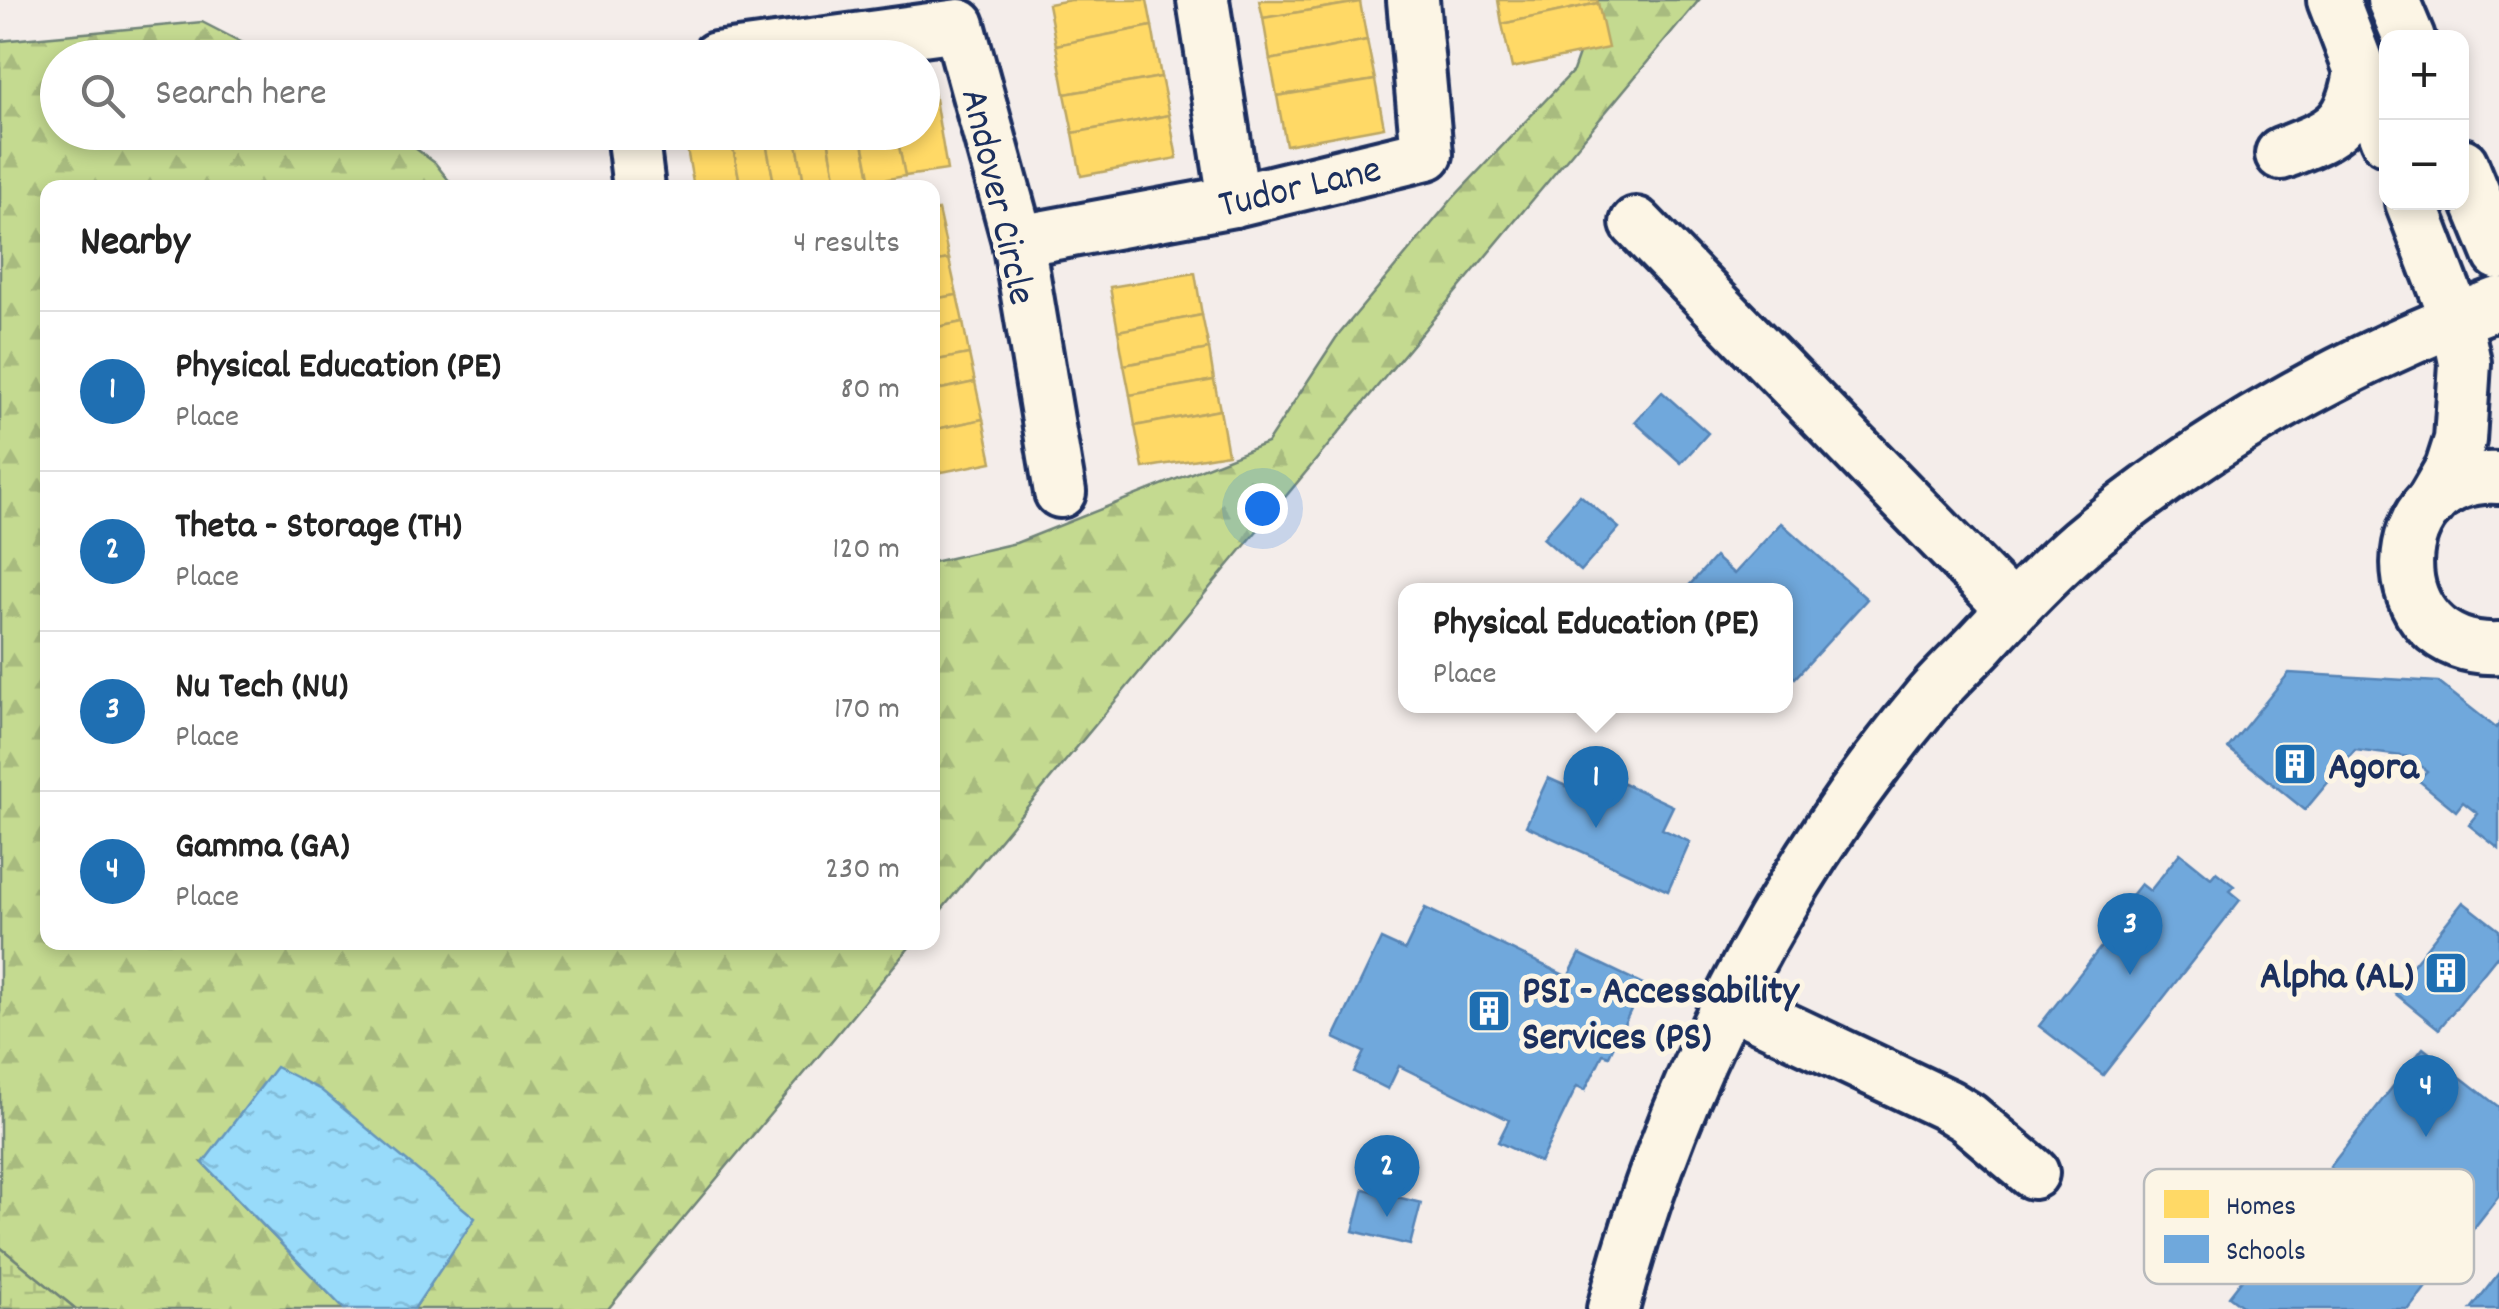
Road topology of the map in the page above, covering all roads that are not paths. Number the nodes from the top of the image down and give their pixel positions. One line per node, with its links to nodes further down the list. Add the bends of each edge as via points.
1 (1203, 0): 13 (street)
2 (1412, 0): 13 (street, Tudor Lane, via 1427,154)
3 (2333, 0): 7 (street)
4 (2393, 0): 5 (street)
5 (2405, 30)
6 (849, 40): 16 (street, Andover Circle, via 960,25)
7 (2360, 70): 8 (street); 10 (street, via 2356,97 2336,128)
8 (2379, 120)
9 (634, 150): 11 (street)
10 (2281, 154)
11 (638, 180)
12 (2469, 181): 17 (street)
13 (1234, 200): 16 (street, Tudor Lane)
14 (2416, 210): 18 (street)
15 (1636, 223): 22 (street)
16 (1018, 242): 20 (street, Andover Circle)
17 (2499, 254)
18 (2477, 311): 21 (street, via 2465,363 2460,440); 22 (street, via 2343,369 2202,454 2080,544)
19 (2499, 478): 21 (street, via 2457,484)
20 (1060, 492)
21 (2430, 504): 23 (street, via 2407,548 2414,599 2448,636)
22 (2012, 609): 24 (street, via 1924,702 1854,794)
23 (2499, 648)
24 (1729, 1002): 25 (street, via 1947,1105); 26 (street, via 1662,1148)
25 (2033, 1173)
26 (1613, 1309)

